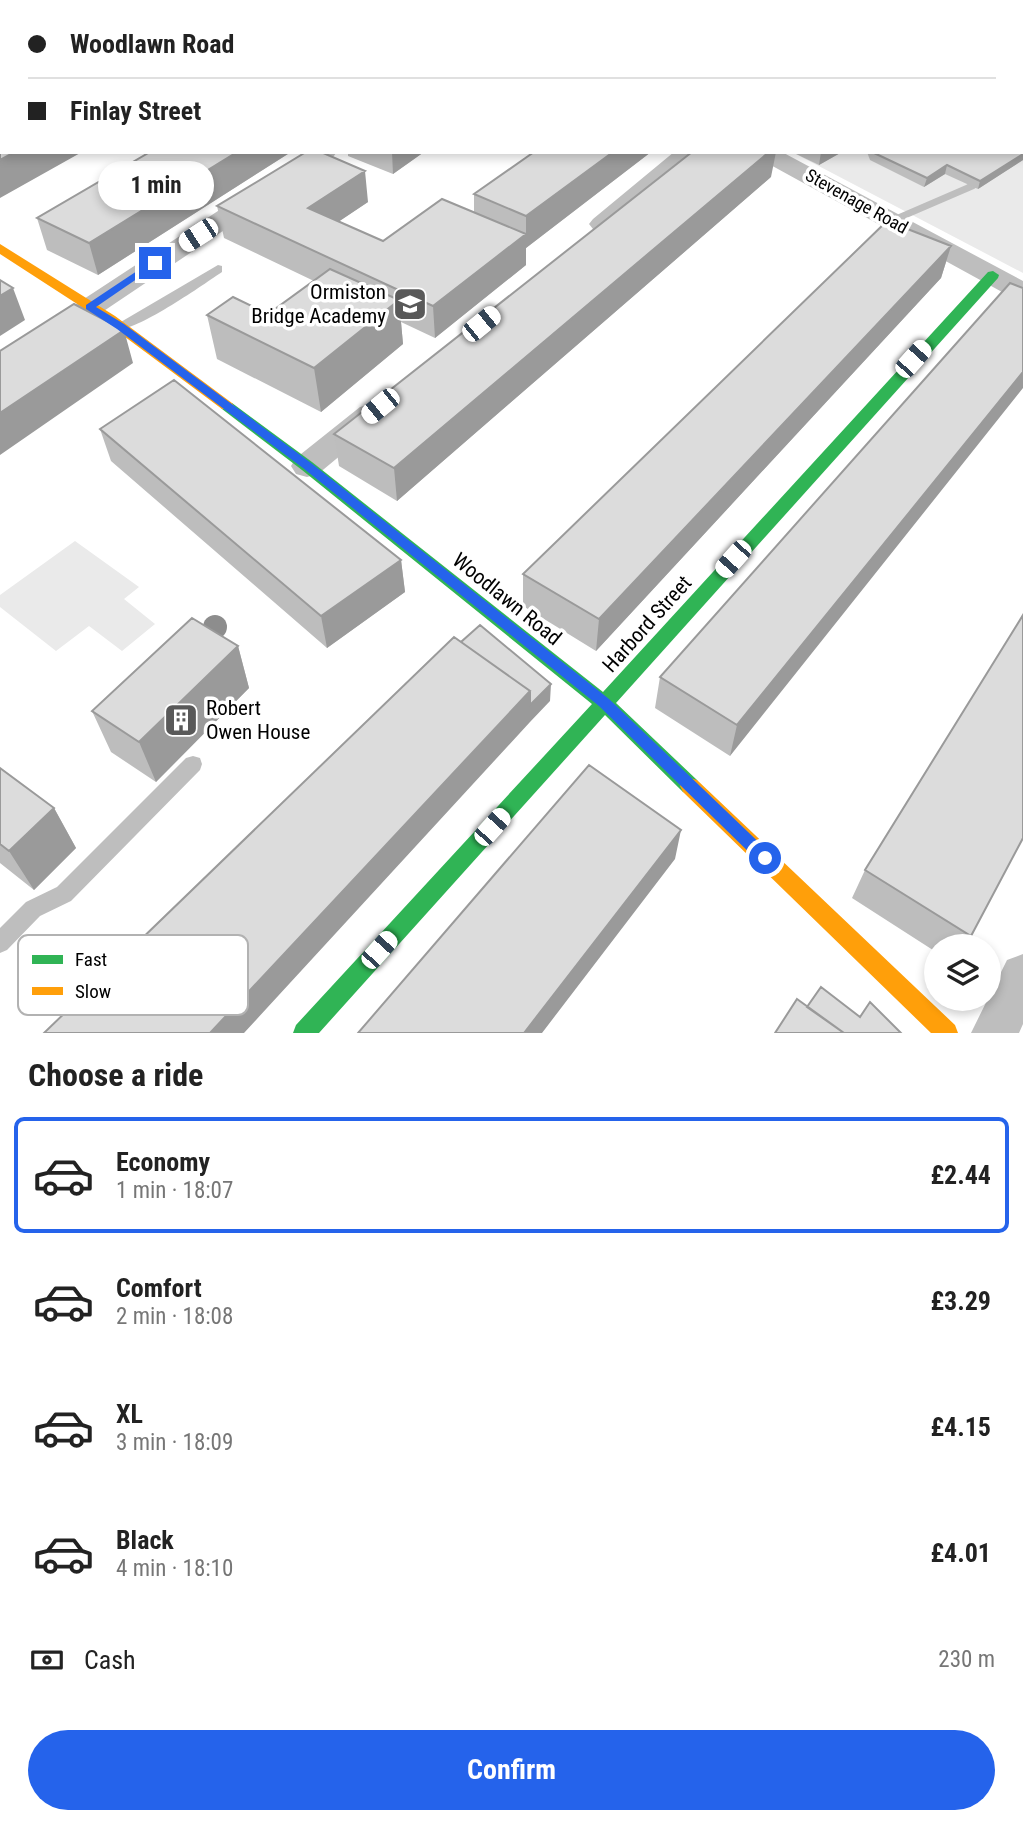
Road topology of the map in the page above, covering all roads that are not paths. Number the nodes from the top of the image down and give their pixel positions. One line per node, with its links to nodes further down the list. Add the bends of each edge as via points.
1 (322, 154): 11 (street)
2 (687, 154): 6 (street)
3 (768, 154): 5 (street, Stevenage Road)
4 (1023, 154): 5 (lane, via 970,187)
5 (891, 220): 9 (street, Stevenage Road)
6 (583, 240)
7 (0, 248): 11 (street, Woodlawn Road)
8 (218, 269): 12 (lane)
9 (993, 275): 10 (street, Stevenage Road); 16 (street, Harbord Street)
10 (1023, 292)
11 (90, 307): 12 (street, Woodlawn Road); 13 (street)
12 (121, 326): 15 (street, Woodlawn Road)
13 (0, 367)
14 (393, 395): 15 (street)
15 (307, 466): 16 (street, Woodlawn Road)
16 (604, 703): 20 (street, Harbord Street); 21 (street, Woodlawn Road)
17 (193, 764): 18 (lane, via 64,894 33,909)
18 (0, 943)
19 (1023, 976): 22 (street)
20 (304, 1033)
21 (947, 1033)
22 (994, 1033)

